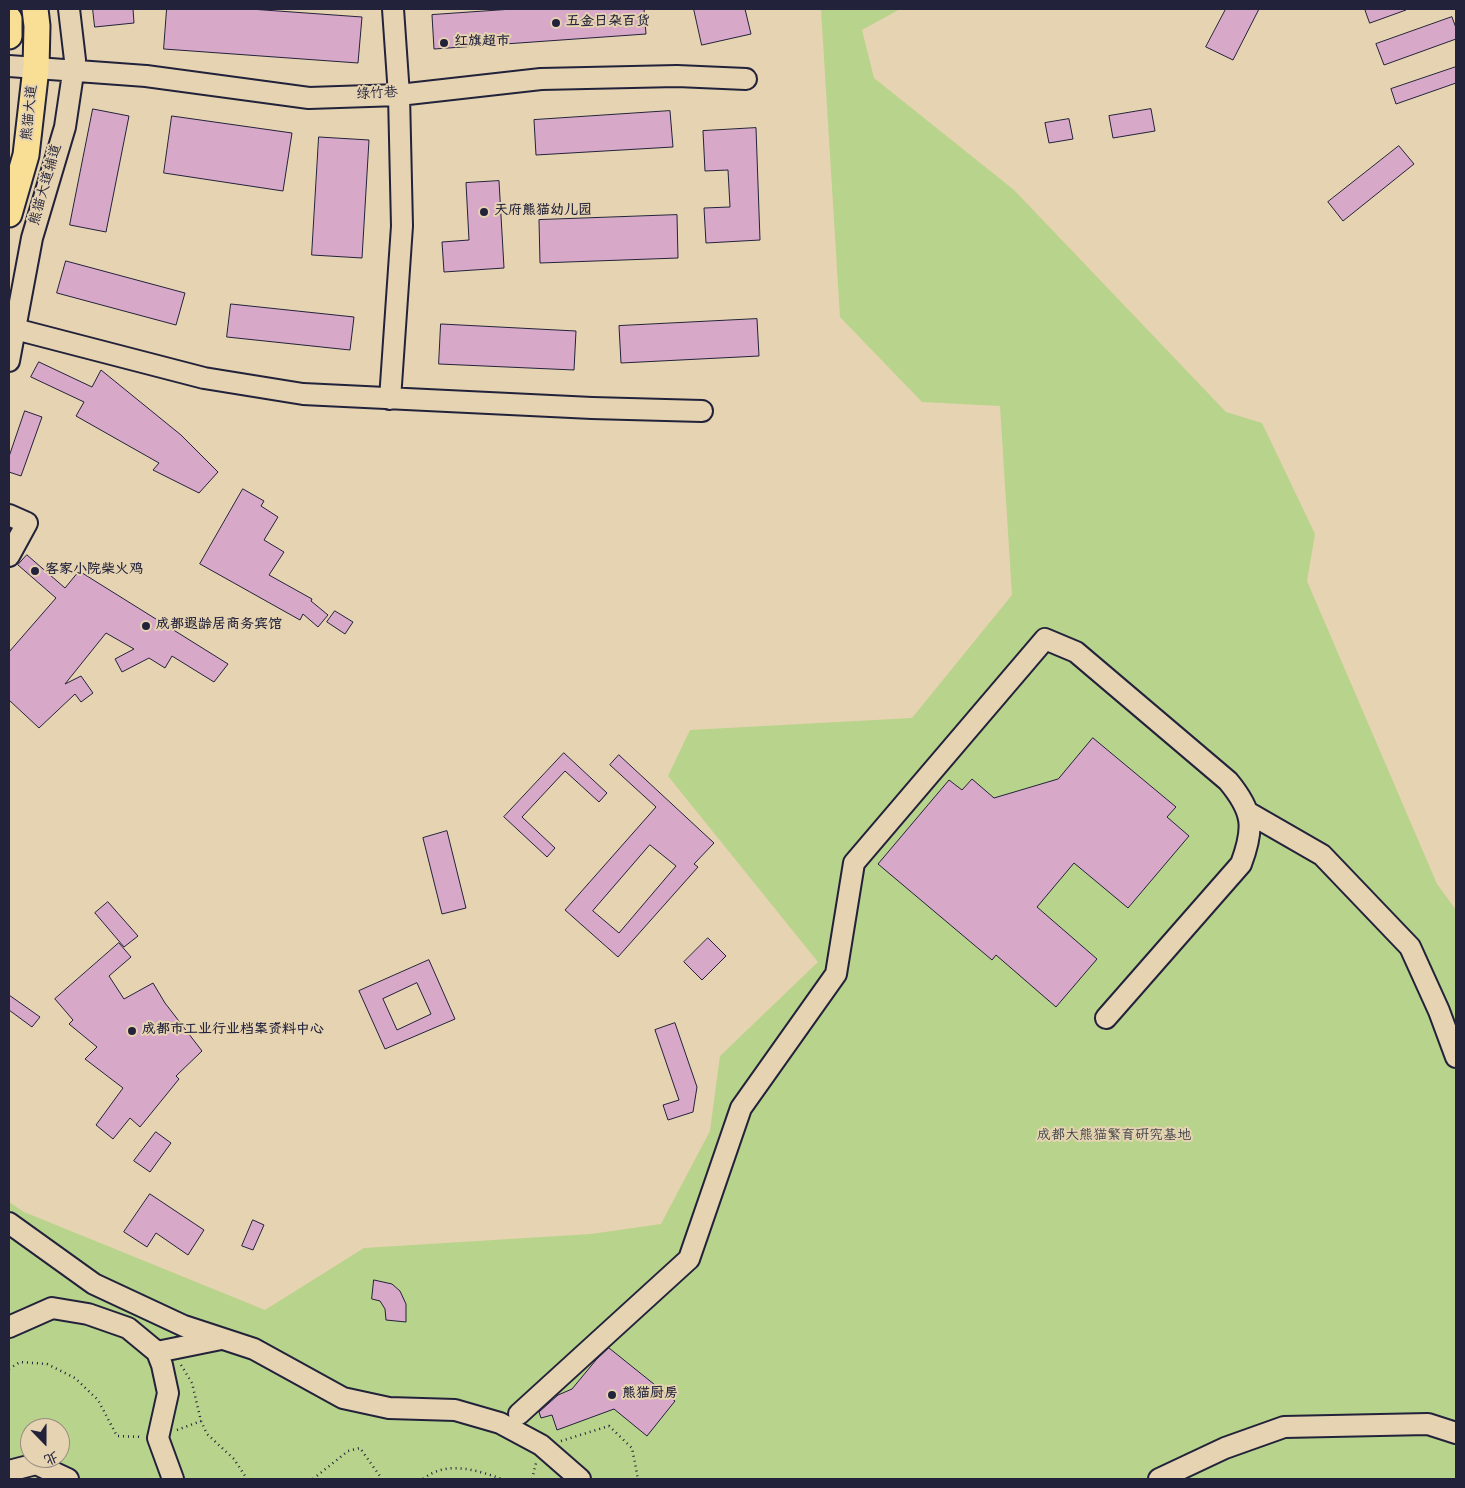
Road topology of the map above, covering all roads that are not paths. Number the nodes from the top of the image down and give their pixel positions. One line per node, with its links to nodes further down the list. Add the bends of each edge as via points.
1 (35, 9): 7 (main road, 熊猫大道)
2 (70, 9): 8 (street, 熊猫大道辅道)
3 (393, 9): 10 (street)
4 (9, 19): 5 (main road)
5 (9, 36)
6 (9, 66): 7 (street, 绿竹巷)
7 (36, 68): 8 (street, 绿竹巷); 11 (main road, 熊猫大道, via 26,156)
8 (73, 70): 10 (street, 绿竹巷, via 146,76 309,98); 12 (street, 熊猫大道辅道, via 65,127 32,238)
9 (746, 79): 10 (street, 绿竹巷, via 677,76 541,79)
10 (399, 94): 14 (street, via 402,226)
11 (9, 214)
12 (15, 329): 13 (street, 熊猫大道辅道); 14 (street, via 204,378 303,394)
13 (9, 361)
14 (390, 399): 15 (street)
15 (702, 412)
16 (9, 515): 17 (street, via 27,523)
17 (9, 556)
18 (1249, 812): 19 (street, via 1247,849 1241,864); 20 (street, via 1322,855 1410,947); 25 (street, via 1241,797 1221,775 1076,652 1045,639 854,863 836,974 742,1108 689,1259)
19 (1106, 1018)
20 (1456, 1057)
21 (9, 1224): 23 (street, via 94,1284 184,1326)
22 (9, 1328): 24 (street, via 52,1308 88,1314 128,1328)
23 (221, 1339): 24 (street); 30 (street, via 254,1349 343,1398 388,1408 455,1410 500,1423 541,1445)
24 (164, 1351): 29 (street, via 162,1365 168,1393 158,1438)
25 (519, 1414)
26 (1456, 1433): 31 (street, via 1428,1424 1284,1427 1225,1448)
27 (9, 1470): 28 (street, via 36,1464)
28 (68, 1479)
29 (173, 1479)
30 (580, 1479)
31 (1159, 1479)

